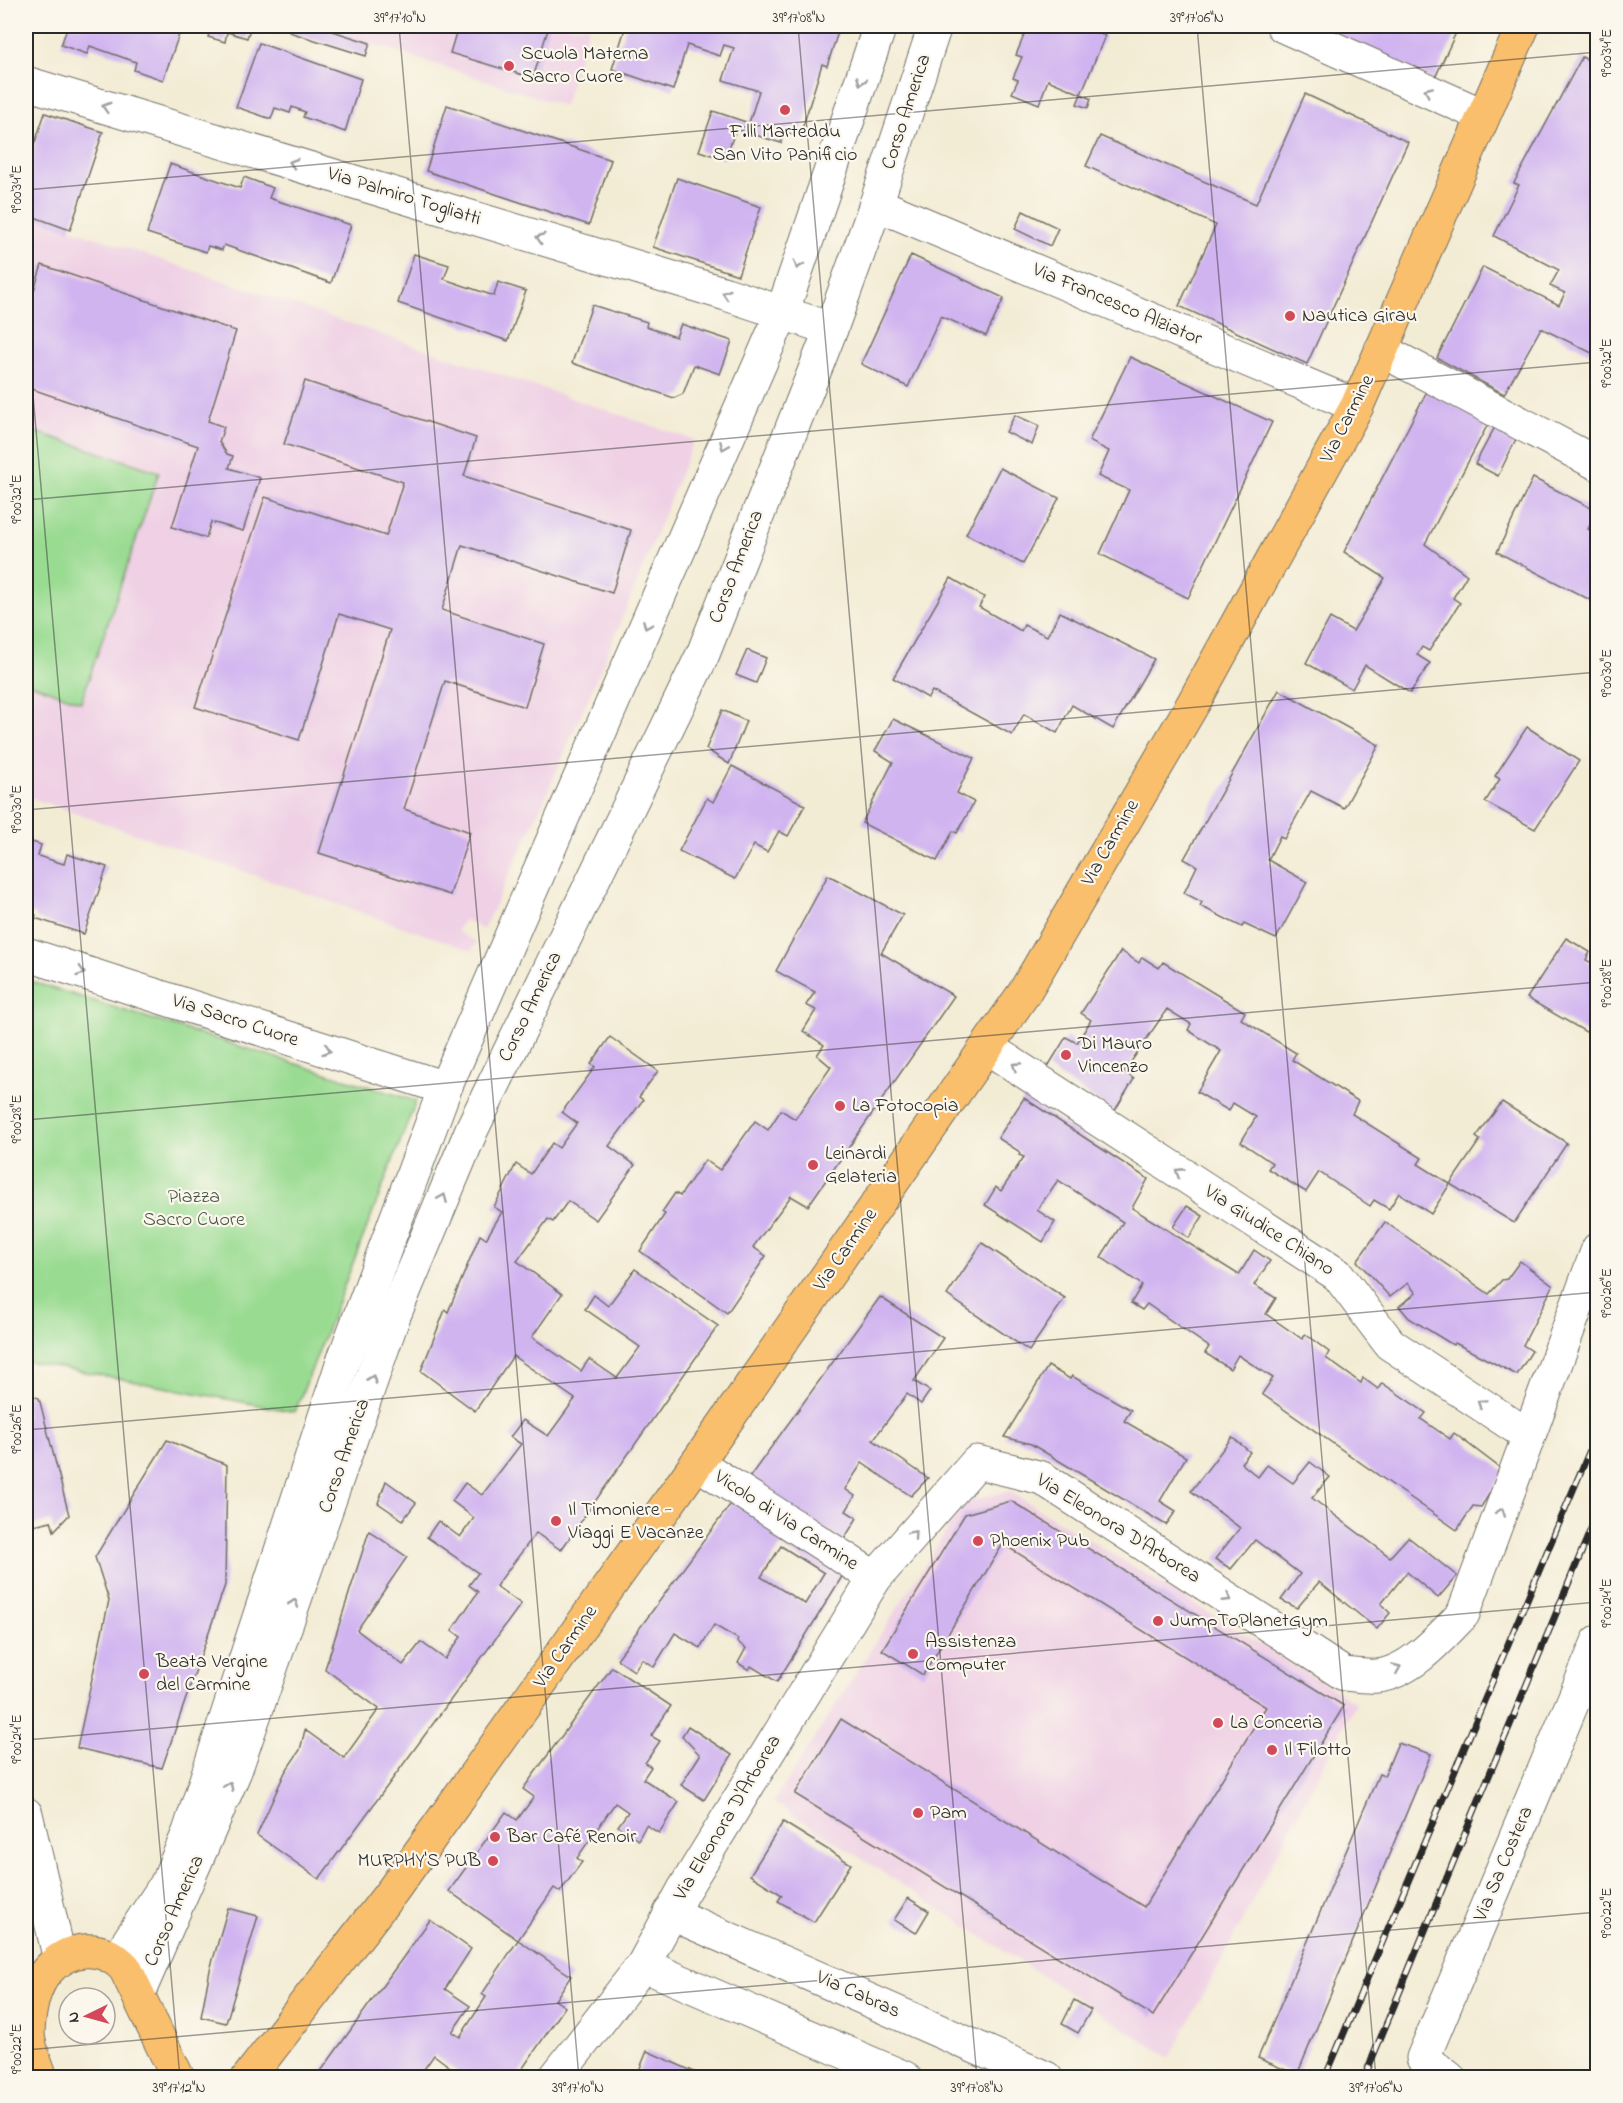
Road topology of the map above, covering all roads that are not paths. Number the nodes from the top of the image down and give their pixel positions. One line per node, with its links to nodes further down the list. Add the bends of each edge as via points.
1 (880, 26): 8 (street, Corso America, one-way to 8)
2 (935, 26): 7 (street, Corso America)
3 (1283, 26): 6 (street, one-way to 3)
4 (1523, 26): 6 (main road, Via Carmine)
5 (26, 82): 8 (street, Via Palmiro Togliatti, one-way to 5)
6 (1482, 115): 10 (main road, Via Carmine)
7 (876, 204): 9 (street, Corso America); 11 (street, Via Francesco Alziator)
8 (782, 313): 9 (street, Via Palmiro Togliatti); 15 (street, Corso America, one-way to 15)
9 (831, 329): 25 (street, Corso America, one-way to 9, via 235,1772 397,1308 472,1129 698,664)
10 (1381, 350): 11 (main road, Via Carmine); 12 (street, Via Carmine)
11 (1357, 406): 14 (main road, Via Carmine, via 1194,702)
12 (1598, 464)
13 (26, 954): 15 (street, Via Sacro Cuore, one-way to 15)
14 (988, 1048): 17 (street, Via Giudice Chiano, one-way to 14, via 1390,1344 1338,1275); 18 (main road, Via Carmine)
15 (445, 1088): 23 (street, Corso America, via 342,1364 189,1832 168,1881)
16 (1598, 1249): 17 (street, Via Eleonora D'Arborea)
17 (1529, 1436): 19 (street, Via Eleonora D'Arborea, one-way to 17, via 977,1462 1042,1478 1344,1674 1378,1676 1412,1662 1463,1614)
18 (696, 1463): 19 (street, Vicolo di Via Carmine); 27 (main road, Via Carmine, via 393,1890)
19 (875, 1578): 22 (street, Via Eleonora D'Arborea)
20 (1598, 1642): 33 (street, Via Sa Costera, via 1423,2058)
21 (26, 1814): 23 (street, via 37,1864)
22 (670, 1912): 24 (street, Via Eleonora D'Arborea); 32 (street, Via Cabras)
23 (88, 1957): 25 (main road, via 125,1968); 26 (main road, via 47,1972 36,1990)
24 (643, 1965): 30 (street, Via Eleonora D'Arborea); 31 (street)
25 (138, 1994): 29 (main road)
26 (27, 2038): 28 (main road)
27 (245, 2075)
28 (41, 2078)
29 (177, 2078)
30 (555, 2078)
31 (904, 2078)
32 (1046, 2078)
33 (1449, 2078)

